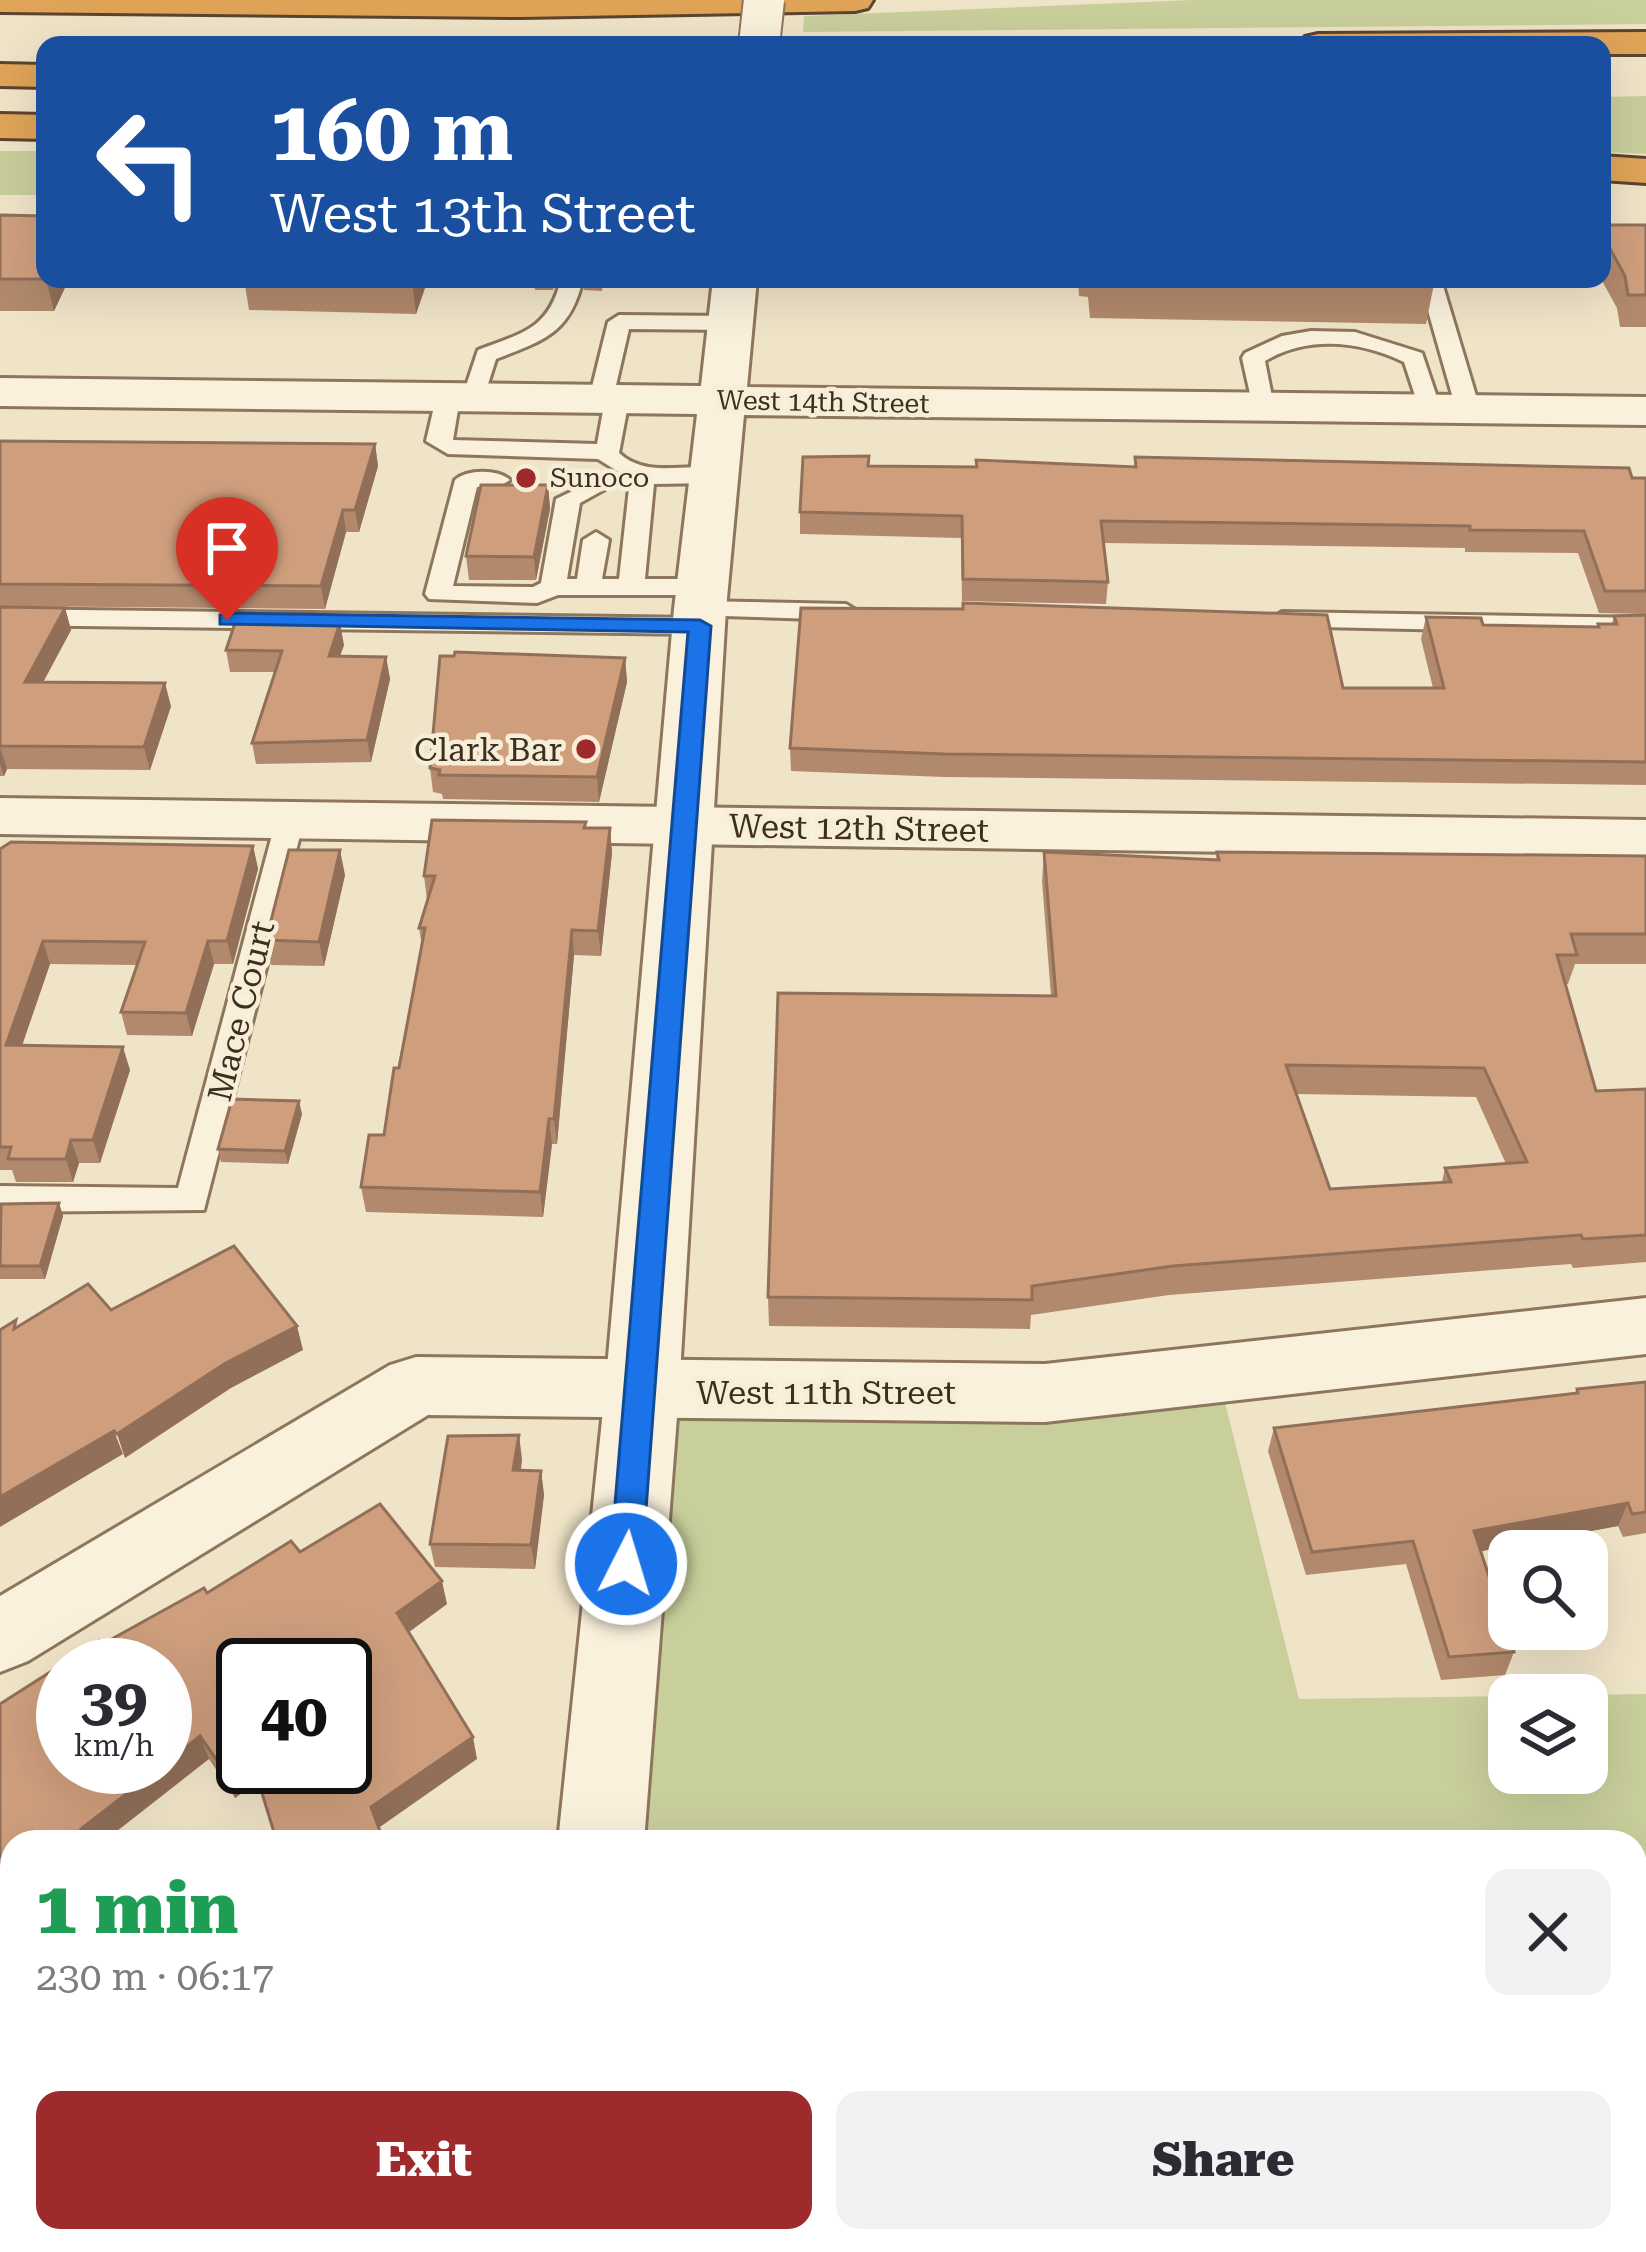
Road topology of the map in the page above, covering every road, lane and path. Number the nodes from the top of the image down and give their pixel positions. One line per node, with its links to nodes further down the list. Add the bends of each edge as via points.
1 (764, 0): 5 (street, bridge)
2 (855, 0): 4 (highway)
3 (0, 1): 4 (highway)
4 (128, 1)
5 (760, 36)
6 (0, 42): 7 (highway)
7 (36, 43)
8 (1611, 43): 9 (highway)
9 (1646, 43)
10 (0, 77): 12 (highway)
11 (1646, 77): 13 (highway)
12 (36, 78)
13 (1611, 78)
14 (1611, 165): 15 (highway)
15 (1646, 167)
16 (570, 288): 20 (lane, via 564,312)
17 (1431, 288): 26 (lane)
18 (733, 301): 19 (lane); 24 (street)
19 (596, 326): 20 (lane); 23 (lane)
20 (528, 339): 22 (lane, via 486,355)
21 (0, 392): 22 (street, West 14th Street)
22 (461, 398): 23 (street, West 14th Street); 28 (lane, via 438,441 448,446)
23 (609, 400): 24 (street, West 14th Street); 28 (lane)
24 (720, 401): 25 (street, West 14th Street); 29 (street)
25 (1262, 407): 26 (street, West 14th Street); 26 (lane, via 1253,358 1286,341 1313,339 1392,346 1414,358)
26 (1449, 409): 27 (street, West 14th Street)
27 (1646, 411)
28 (608, 452): 31 (lane)
29 (713, 476): 31 (lane); 38 (street)
30 (498, 480): 35 (lane, via 467,480 438,594 537,595)
31 (642, 480): 33 (lane); 36 (lane)
32 (556, 482): 33 (lane)
33 (602, 496): 35 (lane, via 568,499)
34 (596, 540): 37 (lane)
35 (553, 587): 37 (lane)
36 (631, 587): 37 (lane); 38 (lane)
37 (588, 588)
38 (701, 608): 39 (lane); 40 (lane); 45 (street)
39 (883, 613)
40 (0, 616)
41 (1265, 620): 42 (lane)
42 (1646, 626)
43 (290, 820): 44 (street, West 12th Street); 45 (street, West 12th Street); 47 (lane, Mace Court, via 192,1201)
44 (8, 826)
45 (686, 826): 46 (street, West 12th Street); 49 (street)
46 (1646, 839)
47 (0, 1199)
48 (1646, 1326): 49 (street, West 11th Street, via 1045,1393)
49 (642, 1391): 50 (street, West 11th Street, via 416,1386); 51 (street)
50 (0, 1637)
51 (602, 1830)

